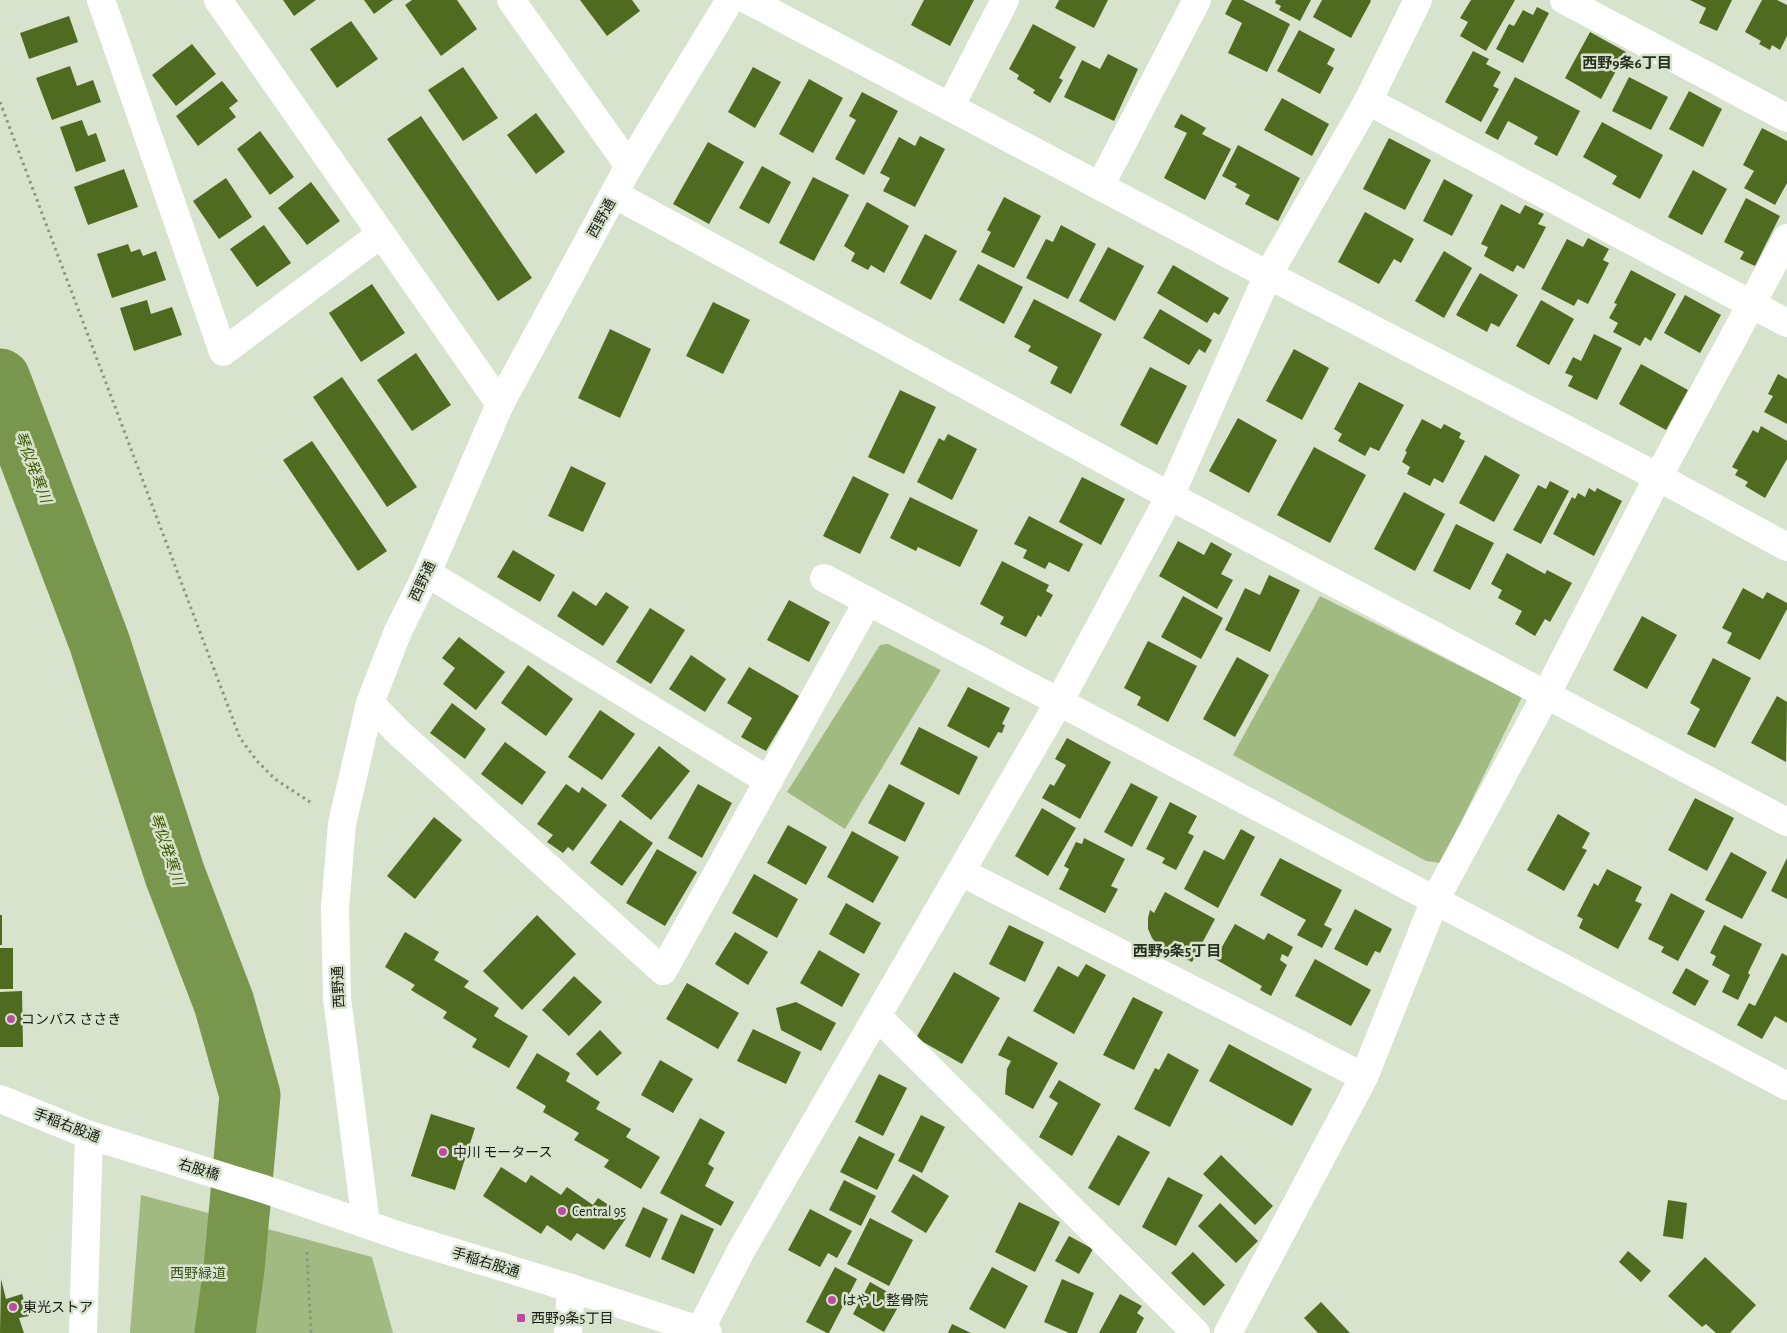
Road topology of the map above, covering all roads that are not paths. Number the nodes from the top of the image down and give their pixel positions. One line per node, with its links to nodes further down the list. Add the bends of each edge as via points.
1 (101, 0): 16 (street, via 222,352)
2 (218, 0): 16 (street)
3 (511, 0): 13 (street)
4 (730, 0): 13 (street, 西野通)
5 (748, 0): 11 (street)
6 (1005, 0): 11 (street)
7 (1197, 0): 14 (street)
8 (1418, 0): 10 (street)
9 (1564, 0): 12 (street)
10 (1368, 101): 18 (street); 19 (street)
11 (950, 107): 14 (street)
12 (1787, 118)
13 (629, 166): 15 (street, 西野通)
14 (1100, 186): 18 (street)
15 (614, 194): 21 (street, 西野通); 23 (street)
16 (381, 234): 21 (street)
17 (1787, 238): 19 (street)
18 (1268, 275): 22 (street); 23 (street)
19 (1750, 304): 20 (street); 22 (street)
20 (1787, 324)
21 (500, 404): 25 (street, 西野通)
22 (1658, 477): 24 (street); 28 (street)
23 (1170, 496): 28 (street); 29 (street)
24 (1787, 547)
25 (427, 573): 30 (street, 西野通, via 398,631); 31 (street)
26 (824, 578): 27 (street)
27 (868, 601): 29 (street); 31 (street)
28 (1546, 695): 32 (street); 34 (street)
29 (1059, 702): 33 (street); 34 (street)
30 (370, 703): 31 (street, via 398,732 663,971); 42 (street, 西野通, via 342,824 335,908 337,998)
31 (769, 781)
32 (1787, 822)
33 (961, 872): 35 (street); 36 (street)
34 (1435, 900): 36 (street); 37 (street)
35 (877, 1016): 44 (street, via 742,1249); 47 (street)
36 (1364, 1077): 48 (street)
37 (1787, 1086)
38 (0, 1098): 39 (street, 手稲右股通)
39 (89, 1135): 40 (street, 手稲右股通); 45 (street)
40 (134, 1149): 41 (street, 右股橋)
41 (264, 1189): 42 (street, 手稲右股通)
42 (366, 1224): 43 (street, 手稲右股通)
43 (571, 1288): 44 (street, 手稲右股通); 46 (street)
44 (704, 1331)
45 (83, 1333)
46 (568, 1333)
47 (1196, 1333)
48 (1228, 1333)

